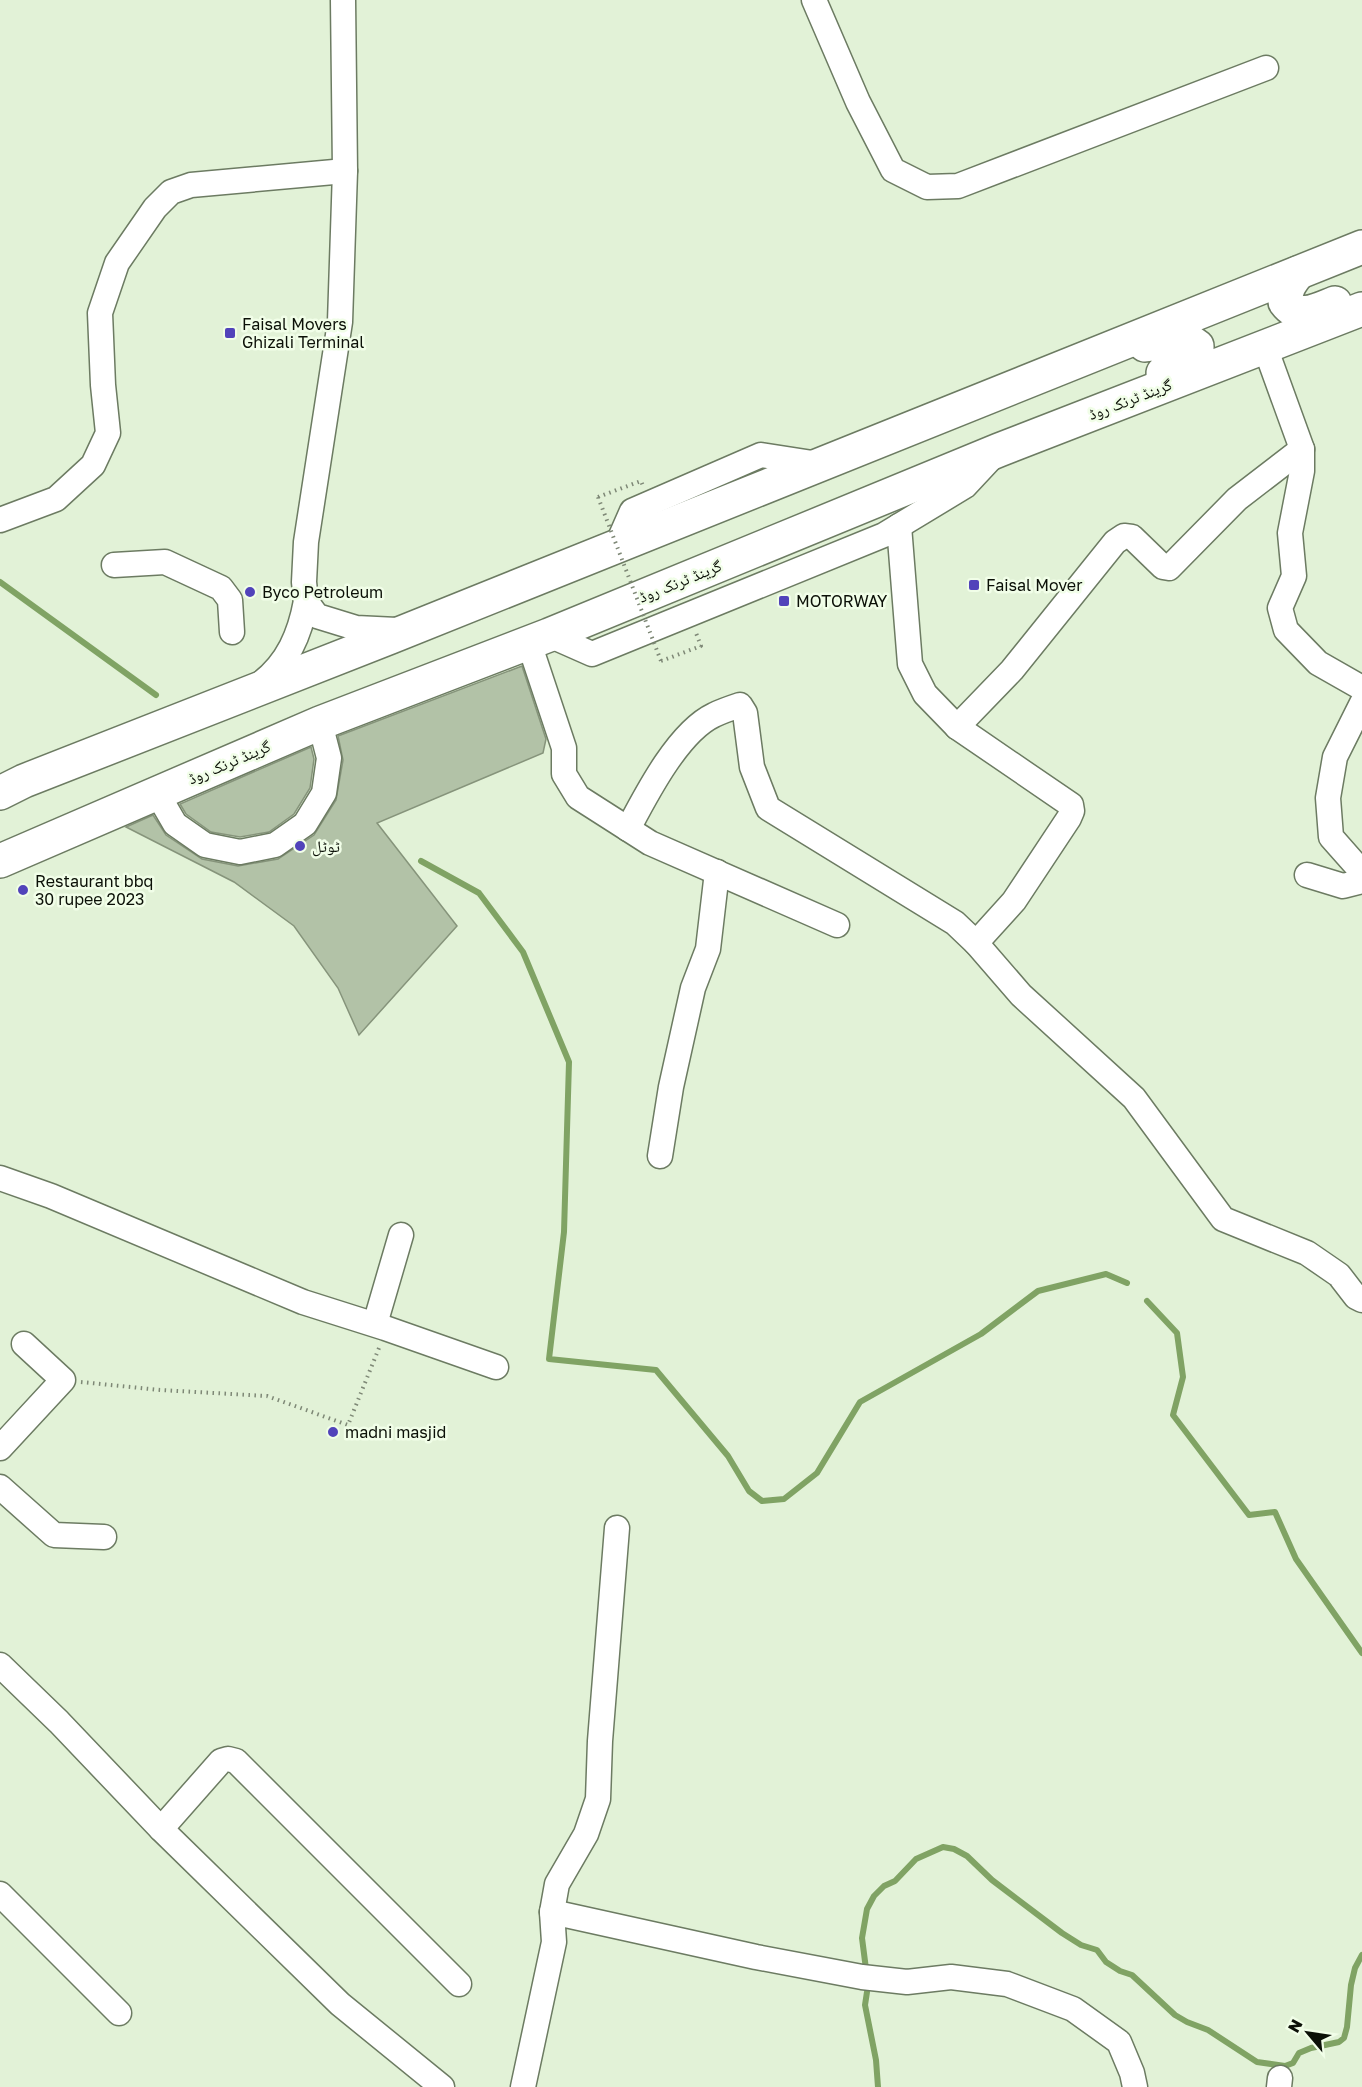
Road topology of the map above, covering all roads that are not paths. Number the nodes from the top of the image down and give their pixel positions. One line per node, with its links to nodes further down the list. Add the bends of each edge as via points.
1 (343, 0): 4 (street)
2 (813, 0): 3 (street, via 893,170 927,187 958,186)
3 (1266, 68)
4 (345, 171): 14 (street, via 191,185 171,192 155,208 117,263 100,313 108,433 93,465 56,499); 17 (street, via 340,322 306,542)
5 (1362, 247): 6 (highway)
6 (1299, 273): 7 (highway, via 1288,285 1285,302 1301,314); 11 (highway)
7 (1362, 292)
8 (1362, 309): 9 (highway, گرینڈ ٹرنک روڈ)
9 (1265, 347): 10 (highway, گرینڈ ٹرنک روڈ); 12 (street)
10 (1137, 396): 11 (highway, via 1154,379 1192,358 1197,346 1191,340 1141,345 1009,404); 13 (highway, گرینڈ ٹرنک روڈ)
11 (986, 398): 18 (highway)
12 (1302, 449): 21 (street, via 1302,471 1290,533 1294,576 1280,608 1286,630 1318,663); 25 (street, via 1237,499 1169,568 1163,567 1132,537 1124,536 1115,542 1012,670)
13 (999, 450): 15 (street, via 965,486); 20 (highway, گرینڈ ٹرنک روڈ)
14 (0, 520)
15 (899, 526): 20 (street, via 592,654); 25 (street, via 910,664 925,694)
16 (114, 565): 19 (street, via 165,562 221,588 230,600)
17 (306, 601): 18 (street, via 317,616 339,624 364,630); 22 (street, via 294,645 270,677)
18 (409, 630): 22 (highway)
19 (232, 632)
20 (539, 639): 24 (highway, گرینڈ ٹرنک روڈ); 28 (street, via 564,748 564,774 578,797)
21 (1362, 688)
22 (249, 693): 26 (highway)
23 (1362, 703): 31 (street, via 1335,756 1328,798 1332,837)
24 (320, 723): 27 (highway, گرینڈ ٹرنک روڈ); 27 (street, via 329,758 324,793 305,824 275,845 240,852 205,845 175,824)
25 (957, 727): 35 (street, via 1071,805 1072,811 1014,901)
26 (0, 793)
27 (157, 793): 29 (highway, گرینڈ ٹرنک روڈ)
28 (628, 829): 30 (street, via 650,843); 35 (street, via 685,738 712,715 740,705 745,713 752,767 768,808 955,924)
29 (0, 861)
30 (717, 872): 34 (street); 36 (street, via 708,949 693,988)
31 (1362, 872)
32 (1307, 875): 33 (street, via 1343,886)
33 (1362, 881)
34 (837, 926)
35 (976, 943): 39 (street, via 1021,995 1134,1098 1223,1219 1307,1253)
36 (660, 1156)
37 (0, 1178): 40 (street, via 303,1302)
38 (401, 1235): 40 (street)
39 (1360, 1294)
40 (380, 1326): 42 (street)
41 (24, 1344): 43 (street, via 63,1380)
42 (496, 1368)
43 (0, 1448)
44 (0, 1486): 46 (street, via 54,1535)
45 (617, 1528): 50 (street, via 598,1799 586,1834 557,1884)
46 (104, 1537)
47 (0, 1665): 48 (street)
48 (161, 1829): 51 (street, via 221,1761 236,1761); 53 (street, via 340,2004)
49 (0, 1894): 52 (street)
50 (552, 1912): 54 (street, via 554,1942); 55 (street, via 862,1977 907,1982 951,1977 1007,1984 1073,2009 1119,2042)
51 (459, 1984)
52 (119, 2013)
53 (442, 2087)
54 (523, 2087)
55 (1135, 2087)

